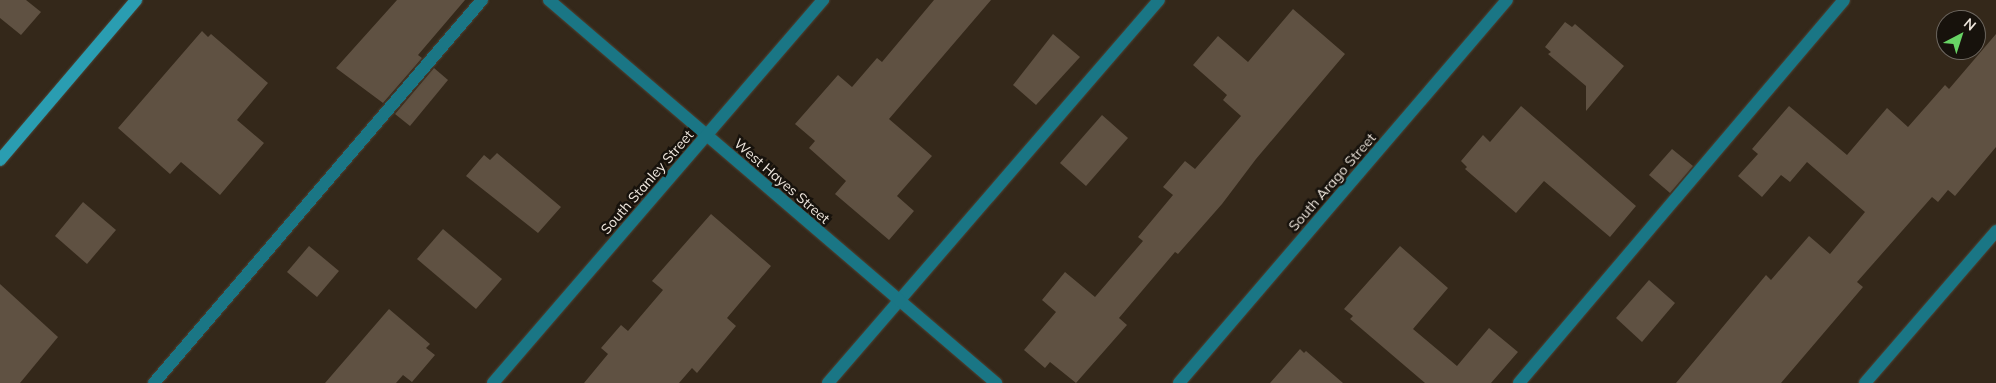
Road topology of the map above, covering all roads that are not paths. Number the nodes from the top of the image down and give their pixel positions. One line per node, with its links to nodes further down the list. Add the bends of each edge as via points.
1 (136, 0): 9 (street)
2 (482, 0): 12 (street)
3 (550, 0): 8 (street, West Hayes Street)
4 (823, 0): 8 (street, South Stanley Street)
5 (1159, 0): 11 (street)
6 (1507, 0): 16 (street, South Arago Street)
7 (1844, 0): 17 (street)
8 (706, 136): 11 (street, West Hayes Street); 13 (street, South Stanley Street)
9 (0, 160)
10 (1996, 231): 18 (street)
11 (899, 300): 14 (street); 15 (street, West Hayes Street)
12 (154, 383)
13 (493, 383)
14 (828, 383)
15 (996, 383)
16 (1179, 383)
17 (1519, 383)
18 (1865, 383)

